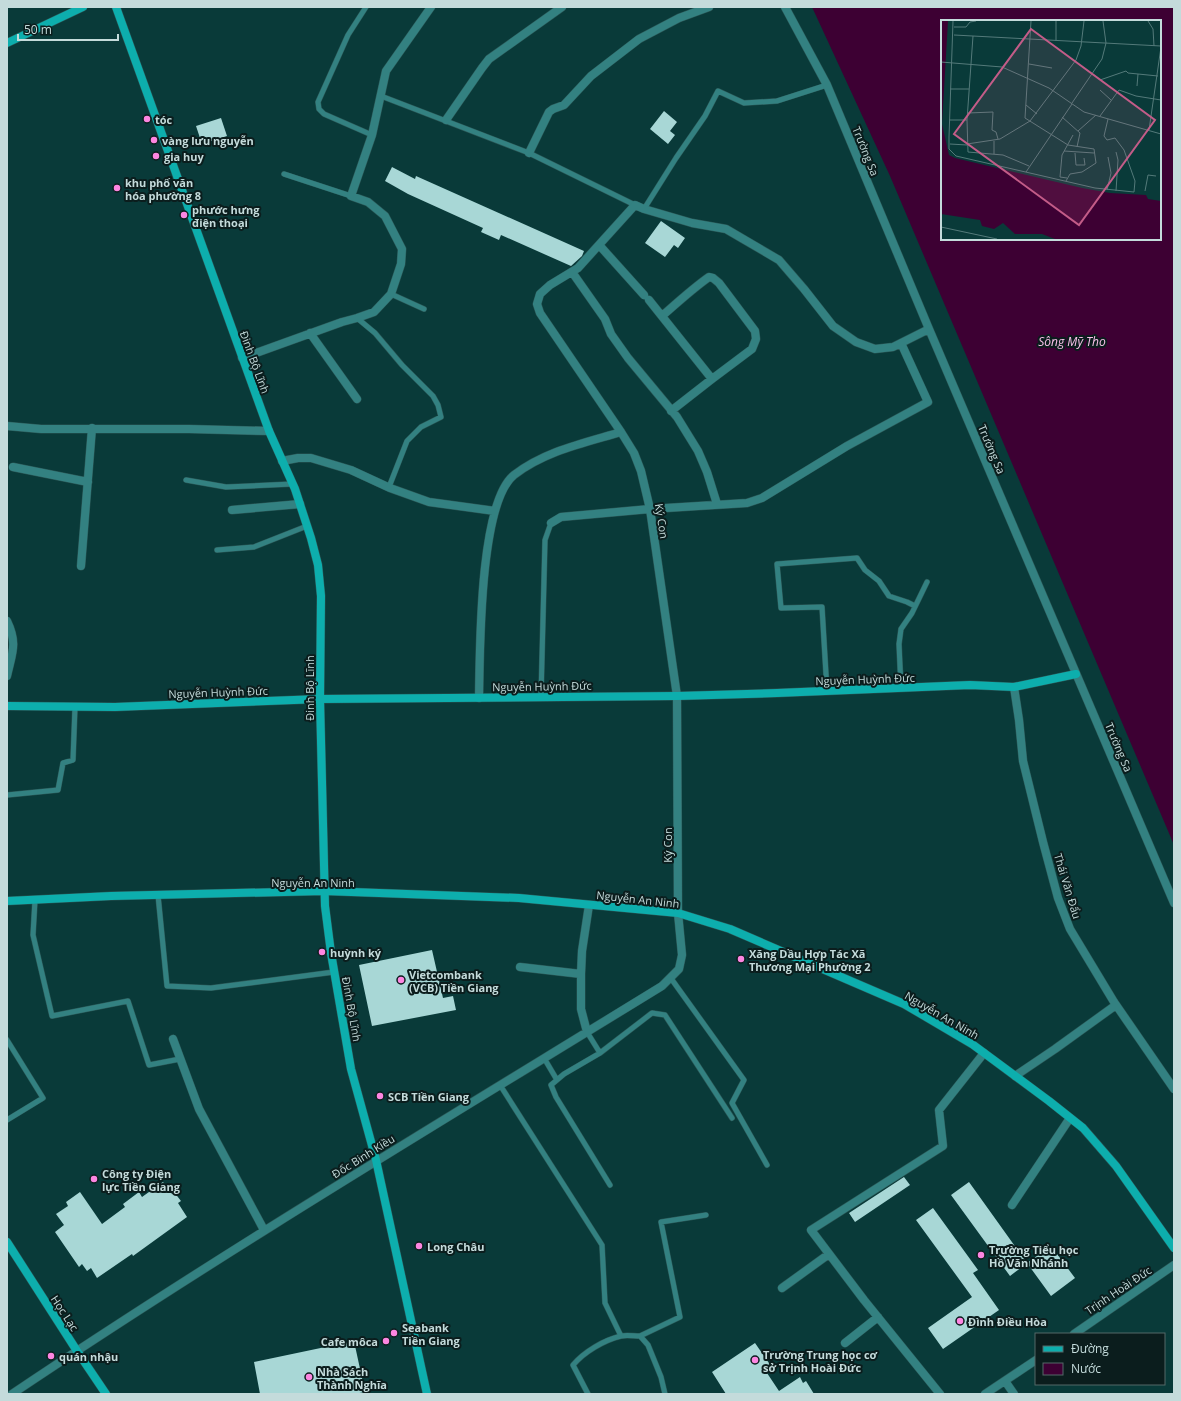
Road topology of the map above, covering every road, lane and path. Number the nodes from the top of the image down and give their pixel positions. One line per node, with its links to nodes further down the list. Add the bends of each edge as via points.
1 (83, 7): 8 (street)
2 (116, 7): 27 (street, Đinh Bộ Lĩnh)
3 (366, 7): 12 (lane, via 348,35 318,102 319,109 324,114)
4 (431, 7): 10 (street, via 386,72)
5 (562, 7): 11 (street, via 490,59)
6 (709, 7): 13 (street, via 679,18 639,39 591,76 564,105 549,112)
7 (784, 7): 9 (street, Trường Sa)
8 (7, 43)
9 (827, 85): 17 (lane, via 777,101 744,103 718,91 705,116); 24 (street, Trường Sa)
10 (381, 96): 11 (lane); 12 (street)
11 (446, 120): 13 (lane)
12 (372, 135): 15 (street)
13 (529, 153): 16 (lane)
14 (284, 174): 15 (lane)
15 (350, 196): 20 (street, via 368,202 385,216 402,249 401,264)
16 (635, 205): 17 (street); 18 (street, Ký Con)
17 (644, 209): 26 (street, via 692,223 726,229 779,260 833,326 856,342 875,349 893,347)
18 (600, 246): 19 (street, Ký Con); 22 (street)
19 (572, 272): 30 (street, via 605,319 611,334 628,358); 34 (street, Ký Con, via 540,294 537,304 540,313)
20 (391, 294): 21 (lane); 23 (street, via 374,312)
21 (424, 309)
22 (662, 316): 28 (street); 28 (street, via 709,277 719,283 755,330 756,339 752,350)
23 (357, 318): 25 (street); 40 (lane, via 375,333 402,366 433,396 438,405 440,417 421,427 407,441)
24 (929, 329): 26 (street); 53 (street, Trường Sa)
25 (310, 333): 27 (street); 29 (street)
26 (901, 343): 42 (street, via 928,402 847,446 762,498)
27 (242, 358): 33 (street, Đinh Bộ Lĩnh)
28 (712, 379): 30 (street)
29 (357, 399)
30 (671, 410): 42 (street, via 698,451)
31 (7, 426): 32 (street, via 41,429)
32 (92, 428): 33 (street); 38 (street)
33 (269, 431): 35 (street, Đinh Bộ Lĩnh)
34 (621, 432): 43 (street, Ký Con, via 641,471); 45 (street, via 547,455 514,476 505,485)
35 (282, 461): 39 (street, Đinh Bộ Lĩnh); 40 (street, via 311,458 351,470)
36 (13, 467): 38 (street)
37 (186, 480): 39 (lane, via 226,487)
38 (88, 482): 49 (street)
39 (292, 484): 41 (street, Đinh Bộ Lĩnh)
40 (389, 487): 45 (street, via 429,502)
41 (300, 504): 44 (street); 47 (street, Đinh Bộ Lĩnh)
42 (717, 504): 43 (street)
43 (650, 509): 46 (street, via 561,517); 58 (street, Ký Con)
44 (232, 510)
45 (495, 511): 60 (street, via 481,601)
46 (551, 523): 59 (lane, via 545,540)
47 (307, 526): 48 (lane, via 254,547); 61 (street, Đinh Bộ Lĩnh, via 318,566 321,596)
48 (217, 550)
49 (81, 566)
50 (927, 582): 51 (lane)
51 (915, 606): 56 (lane, via 901,629); 57 (lane, via 889,596 879,581 865,570 857,558 778,564 781,608 822,607)
52 (7, 622): 54 (street, via 14,643)
53 (1076, 674): 55 (street, Nguyễn Huỳnh Đức); 69 (street, Trường Sa)
54 (7, 676)
55 (1014, 687): 56 (street, Nguyễn Huỳnh Đức, via 970,685); 76 (street, Thái Văn Đẩu, via 1024,761 1058,898 1070,929)
56 (901, 688): 57 (street, Nguyễn Huỳnh Đức)
57 (827, 691): 58 (street, Nguyễn Huỳnh Đức)
58 (677, 696): 59 (street, Nguyễn Huỳnh Đức); 71 (street, Ký Con)
59 (541, 697): 60 (street, Nguyễn Huỳnh Đức)
60 (479, 698): 61 (street, Nguyễn Huỳnh Đức)
61 (320, 699): 63 (street, Nguyễn Huỳnh Đức); 65 (street, Đinh Bộ Lĩnh)
62 (7, 706): 63 (street, Nguyễn Huỳnh Đức)
63 (75, 707): 64 (lane, via 73,760 63,763 58,790)
64 (7, 795)
65 (324, 891): 66 (street, Nguyễn An Ninh); 70 (street, Nguyễn An Ninh, via 519,898); 73 (street, Đinh Bộ Lĩnh)
66 (158, 895): 67 (street, Nguyễn An Ninh); 73 (lane, via 167,986 211,988)
67 (35, 900): 68 (street, Nguyễn An Ninh); 83 (lane, via 33,936 52,1016 128,1001 149,1065)
68 (7, 901)
69 (1174, 903)
70 (589, 905): 71 (street, Nguyễn An Ninh); 74 (street)
71 (678, 913): 75 (street, Đốc Binh Kiều, via 682,955 679,969); 81 (street, Nguyễn An Ninh, via 730,928 904,1004)
72 (520, 967): 74 (street)
73 (334, 972): 91 (street, Đinh Bộ Lĩnh, via 351,1069)
74 (581, 974): 77 (street, via 581,1009)
75 (670, 978): 77 (street, Đốc Binh Kiều, via 662,986); 92 (lane, via 744,1080 732,1103)
76 (1116, 1005): 84 (street); 87 (street, Thái Văn Đẩu)
77 (587, 1032): 80 (lane); 82 (street, Đốc Binh Kiều)
78 (173, 1039): 83 (street)
79 (7, 1040): 90 (lane, via 43,1098)
80 (600, 1053): 85 (lane); 88 (lane, via 652,1014 665,1015)
81 (984, 1053): 84 (street, Nguyễn An Ninh); 99 (street, via 939,1110 943,1146 811,1230)
82 (544, 1058): 85 (lane); 86 (street, Đốc Binh Kiều)
83 (180, 1059): 96 (street, via 199,1109)
84 (1015, 1076): 89 (street, Nguyễn An Ninh)
85 (557, 1080): 93 (lane, via 551,1085 556,1097)
86 (500, 1085): 91 (street, Đốc Binh Kiều); 104 (lane, via 602,1245 606,1303)
87 (1174, 1088)
88 (732, 1118)
89 (1070, 1118): 94 (street); 98 (street, Nguyễn An Ninh, via 1083,1128 1116,1166)
90 (7, 1120)
91 (376, 1160): 96 (street, Đốc Binh Kiều); 112 (street, Đinh Bộ Lĩnh)
92 (767, 1165)
93 (610, 1185)
94 (1012, 1205)
95 (706, 1215): 105 (lane, via 661,1222 680,1317)
96 (264, 1230): 107 (street, Đốc Binh Kiều)
97 (7, 1242): 107 (street, Học Lạc)
98 (1174, 1248)
99 (829, 1254): 101 (street); 102 (street)
100 (1174, 1265): 103 (street, Trịnh Hoài Đức)
101 (782, 1288)
102 (878, 1317): 106 (street); 115 (street)
103 (1075, 1333)
104 (621, 1336): 105 (lane); 113 (lane, via 593,1348 573,1365)
105 (640, 1336): 114 (lane, via 648,1345)
106 (846, 1343)
107 (77, 1351): 110 (street, Đốc Binh Kiều); 111 (street, Học Lạc)
108 (1035, 1361): 109 (street)
109 (1005, 1381): 116 (street); 117 (street)
110 (12, 1394)
111 (106, 1394)
112 (427, 1394)
113 (588, 1394)
114 (665, 1394)
115 (940, 1394)
116 (985, 1394)
117 (1014, 1394)

